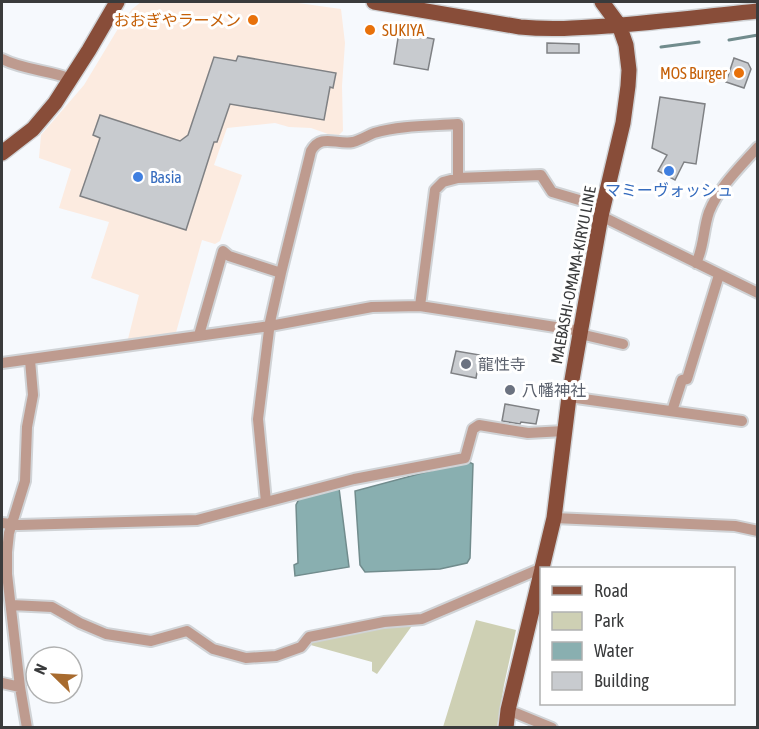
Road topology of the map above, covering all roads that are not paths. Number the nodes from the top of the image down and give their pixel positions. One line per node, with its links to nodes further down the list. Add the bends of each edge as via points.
1 (117, 2): 7 (main road)
2 (374, 2): 5 (main road, via 520,27)
3 (602, 2): 5 (main road)
4 (758, 11): 5 (main road)
5 (619, 25): 11 (main road, MAEBASHI-OMAMA-KIRYU LINE, via 627,51 628,87)
6 (2, 59): 7 (street)
7 (71, 79): 9 (main road, via 33,129)
8 (758, 147): 12 (street, via 718,195 709,213)
9 (2, 153)
10 (458, 178): 11 (street, via 541,175 552,192); 13 (street, via 458,124 399,128 351,142 314,144); 16 (street, via 443,182 435,190)
11 (602, 212): 12 (street); 18 (main road, MAEBASHI-OMAMA-KIRYU LINE)
12 (696, 263): 14 (street)
13 (281, 273): 17 (street); 19 (street, via 223,251)
14 (719, 275): 15 (street); 24 (street, via 687,379 682,380)
15 (758, 293)
16 (420, 306): 17 (street, via 369,307); 18 (street)
17 (270, 327): 19 (street); 27 (street, via 258,419)
18 (580, 333): 20 (street); 23 (main road, MAEBASHI-OMAMA-KIRYU LINE)
19 (199, 335): 21 (street)
20 (623, 344)
21 (30, 360): 22 (street); 29 (street, via 33,395 27,427 25,481)
22 (2, 363)
23 (569, 397): 24 (street); 26 (main road, MAEBASHI-OMAMA-KIRYU LINE)
24 (672, 411): 25 (street)
25 (742, 421)
26 (564, 431): 27 (street, via 528,433 479,425 472,429 465,458 354,478); 28 (main road, MAEBASHI-OMAMA-KIRYU LINE)
27 (266, 502): 29 (street, via 197,520)
28 (554, 518): 30 (street, via 735,526); 31 (main road, MAEBASHI-OMAMA-KIRYU LINE)
29 (6, 524): 34 (street)
30 (758, 531)
31 (542, 567)
32 (540, 570): 34 (street, via 422,619 384,622 309,637 301,647 276,656 246,658 213,649 187,631 151,641 106,634 52,607)
33 (540, 577): 37 (main road, MAEBASHI-OMAMA-KIRYU LINE)
34 (11, 605): 36 (street)
35 (2, 683): 36 (street)
36 (20, 687): 38 (street)
37 (508, 710): 39 (main road, MAEBASHI-OMAMA-KIRYU LINE); 40 (street)
38 (27, 728)
39 (506, 728)
40 (552, 728)

